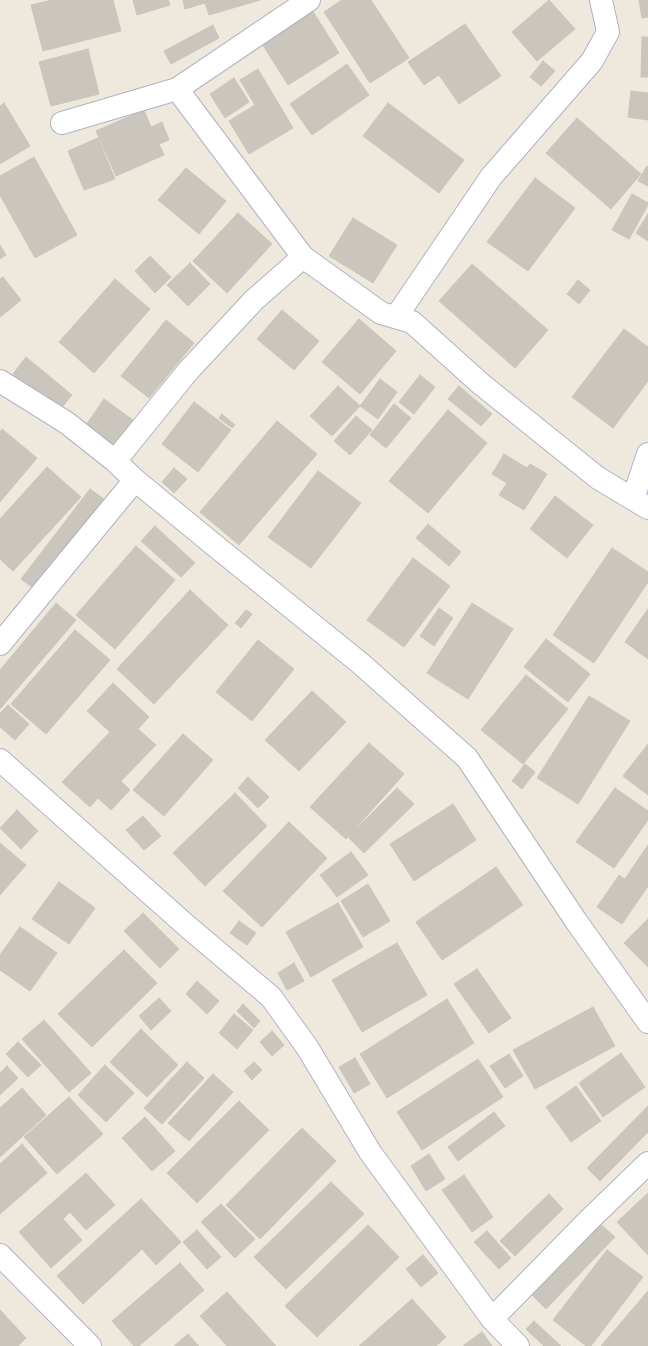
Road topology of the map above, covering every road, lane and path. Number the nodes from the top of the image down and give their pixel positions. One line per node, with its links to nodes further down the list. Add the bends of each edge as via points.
1 (309, 0): 3 (street)
2 (600, 0): 6 (street, via 608,32 592,61 491,177)
3 (177, 89): 4 (street); 5 (street)
4 (62, 124)
5 (303, 257): 6 (street, via 381,313); 9 (street, via 254,300 188,371)
6 (396, 317): 11 (street, via 412,322 481,384 591,473)
7 (0, 381): 9 (street, via 67,423)
8 (648, 454): 11 (street)
9 (115, 461): 10 (street)
10 (135, 480): 12 (street); 14 (street, via 360,663 467,758 576,921)
11 (641, 503)
12 (0, 644)
13 (0, 760): 17 (street, via 182,922 271,997 307,1047 370,1152)
14 (648, 1022)
15 (648, 1163): 17 (street)
16 (0, 1255): 18 (street)
17 (492, 1319): 19 (street)
18 (90, 1346)
19 (518, 1346)

